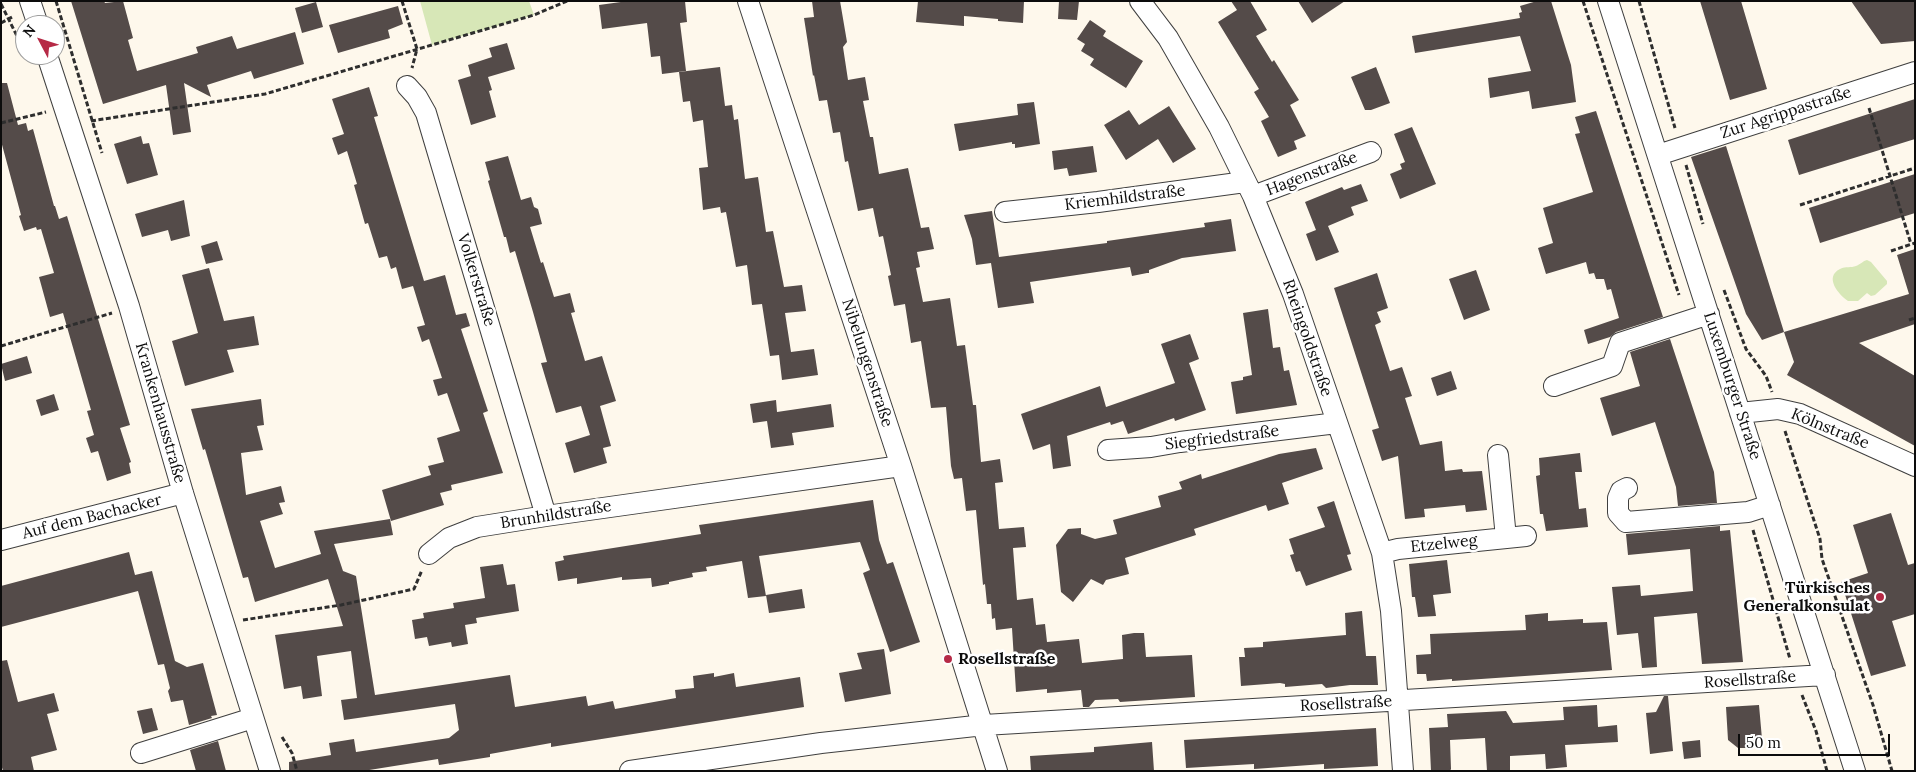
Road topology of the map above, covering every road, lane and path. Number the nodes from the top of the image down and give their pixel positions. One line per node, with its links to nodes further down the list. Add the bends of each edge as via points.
1 (30, 1): 10 (street)
2 (402, 1): 14 (path)
3 (567, 1): 14 (path, via 534,15)
4 (748, 1): 46 (street, Nibelungenstraße)
5 (1140, 1): 27 (street, Rheingoldstraße, via 1172,46)
6 (1583, 1): 38 (path)
7 (1608, 1): 24 (street, Luxemburger Straße)
8 (1639, 1): 22 (path)
9 (1, 4): 11 (path)
10 (35, 15)
11 (8, 18): 12 (path); 13 (path)
12 (1, 23)
13 (15, 32)
14 (417, 50): 17 (path); 20 (path, via 266,94)
15 (50, 65): 49 (street, Krankenhausstraße, via 129,306)
16 (1915, 72): 18 (street, Zur Agrippastraße)
17 (407, 86): 52 (street, Volkerstraße, via 426,113)
18 (1863, 88): 22 (street, Zur Agrippastraße); 26 (path)
19 (46, 112): 21 (path)
20 (93, 122)
21 (1, 124)
22 (1681, 147): 24 (street, Zur Agrippastraße); 30 (path)
23 (1371, 152): 27 (street, Hagenstraße)
24 (1658, 154): 35 (street, Luxemburger Straße)
25 (1915, 168): 26 (path)
26 (1890, 176): 28 (path); 31 (path)
27 (1249, 189): 29 (street, Kriemhildstraße); 43 (street, Rheingoldstraße, via 1293,294)
28 (1800, 205)
29 (1005, 212)
30 (1705, 233)
31 (1913, 244): 32 (path)
32 (1891, 251)
33 (1723, 288): 41 (path, via 1746,349 1766,376)
34 (112, 313): 39 (path)
35 (1708, 314): 38 (street); 42 (street, Luxemburger Straße)
36 (1915, 318): 37 (path)
37 (1909, 320)
38 (1688, 321): 40 (street, via 1620,343 1612,366)
39 (1, 346)
40 (1554, 386)
41 (1778, 409): 42 (street, Kölnstraße); 47 (street, Kölnstraße, via 1800,414); 71 (path, via 1820,539 1822,559)
42 (1740, 413): 50 (street, Luxemburger Straße)
43 (1337, 423): 44 (street, Siegfriedstraße); 56 (street, Rheingoldstraße)
44 (1108, 450)
45 (1498, 455): 54 (street)
46 (901, 466): 52 (street, Brunhildstraße); 63 (street, Nibelungenstraße)
47 (1915, 466)
48 (1627, 488): 51 (street, via 1618,498 1618,513 1626,522)
49 (183, 493): 55 (street, Auf dem Bachacker); 62 (street, Krankenhausstraße)
50 (1770, 505): 51 (street); 59 (street, Luxemburger Straße)
51 (1748, 512): 60 (path)
52 (546, 516): 57 (street, Brunhildstraße, via 477,528 449,538)
53 (1526, 536): 54 (street, Etzelweg)
54 (1506, 538): 56 (street, Etzelweg, via 1398,548)
55 (1, 540)
56 (1382, 553): 61 (street, Rheingoldstraße)
57 (429, 554): 58 (path, via 414,589 341,605)
58 (242, 620)
59 (1824, 675): 60 (street, Rosellstraße); 70 (street, Luxemburger Straße)
60 (1795, 677): 61 (street, Rosellstraße); 69 (path)
61 (1399, 701): 63 (street, Rosellstraße); 68 (street, Rheingoldstraße)
62 (253, 718): 64 (street); 65 (street, Krankenhausstraße)
63 (984, 725): 66 (street, Rosellstraße); 67 (street, Nibelungenstraße)
64 (141, 753)
65 (270, 771)
66 (630, 771)
67 (997, 771)
68 (1403, 771)
69 (1827, 771)
70 (1855, 771)
71 (1892, 771)

